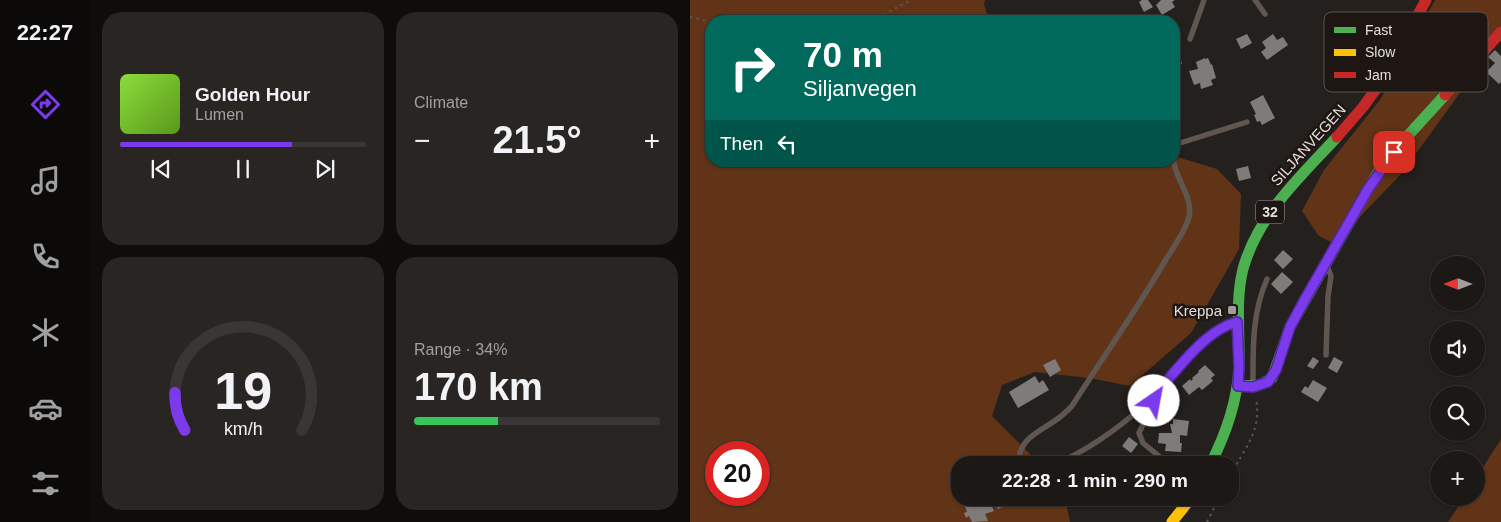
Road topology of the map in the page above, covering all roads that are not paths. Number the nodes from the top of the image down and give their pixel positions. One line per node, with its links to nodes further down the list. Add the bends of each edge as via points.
1 (1204, 0): 7 (lane)
2 (1255, 0): 5 (lane)
3 (1426, 0): 4 (main road, SILJANVEGEN / 32)
4 (1420, 12)
5 (1265, 14)
6 (1501, 32): 8 (main road)
7 (1190, 39)
8 (1488, 46)
9 (1373, 92): 16 (main road, SILJANVEGEN / 32, via 1291,185 1264,222 1244,265)
10 (1447, 92): 14 (main road, via 1385,163)
11 (1248, 122): 12 (lane)
12 (1180, 143)
13 (1175, 167): 21 (lane, via 1189,199 1189,218 1143,299 1072,406 1025,442)
14 (1325, 265): 17 (lane, via 1331,276); 19 (main road, via 1290,327 1272,378)
15 (1267, 280): 19 (lane, via 1255,327)
16 (1237, 322): 18 (main road, SILJANVEGEN / 32); 20 (lane, via 1206,341)
17 (1326, 355)
18 (1238, 386): 19 (main road); 24 (main road, SILJANVEGEN / 32, via 1231,417)
19 (1253, 387)
20 (1155, 395): 22 (lane, via 1113,432); 23 (lane, via 1139,433 1143,442)
21 (1019, 456)
22 (1071, 456)
23 (1159, 456)
24 (1214, 456)
25 (1185, 506): 26 (main road)
26 (1172, 522)

